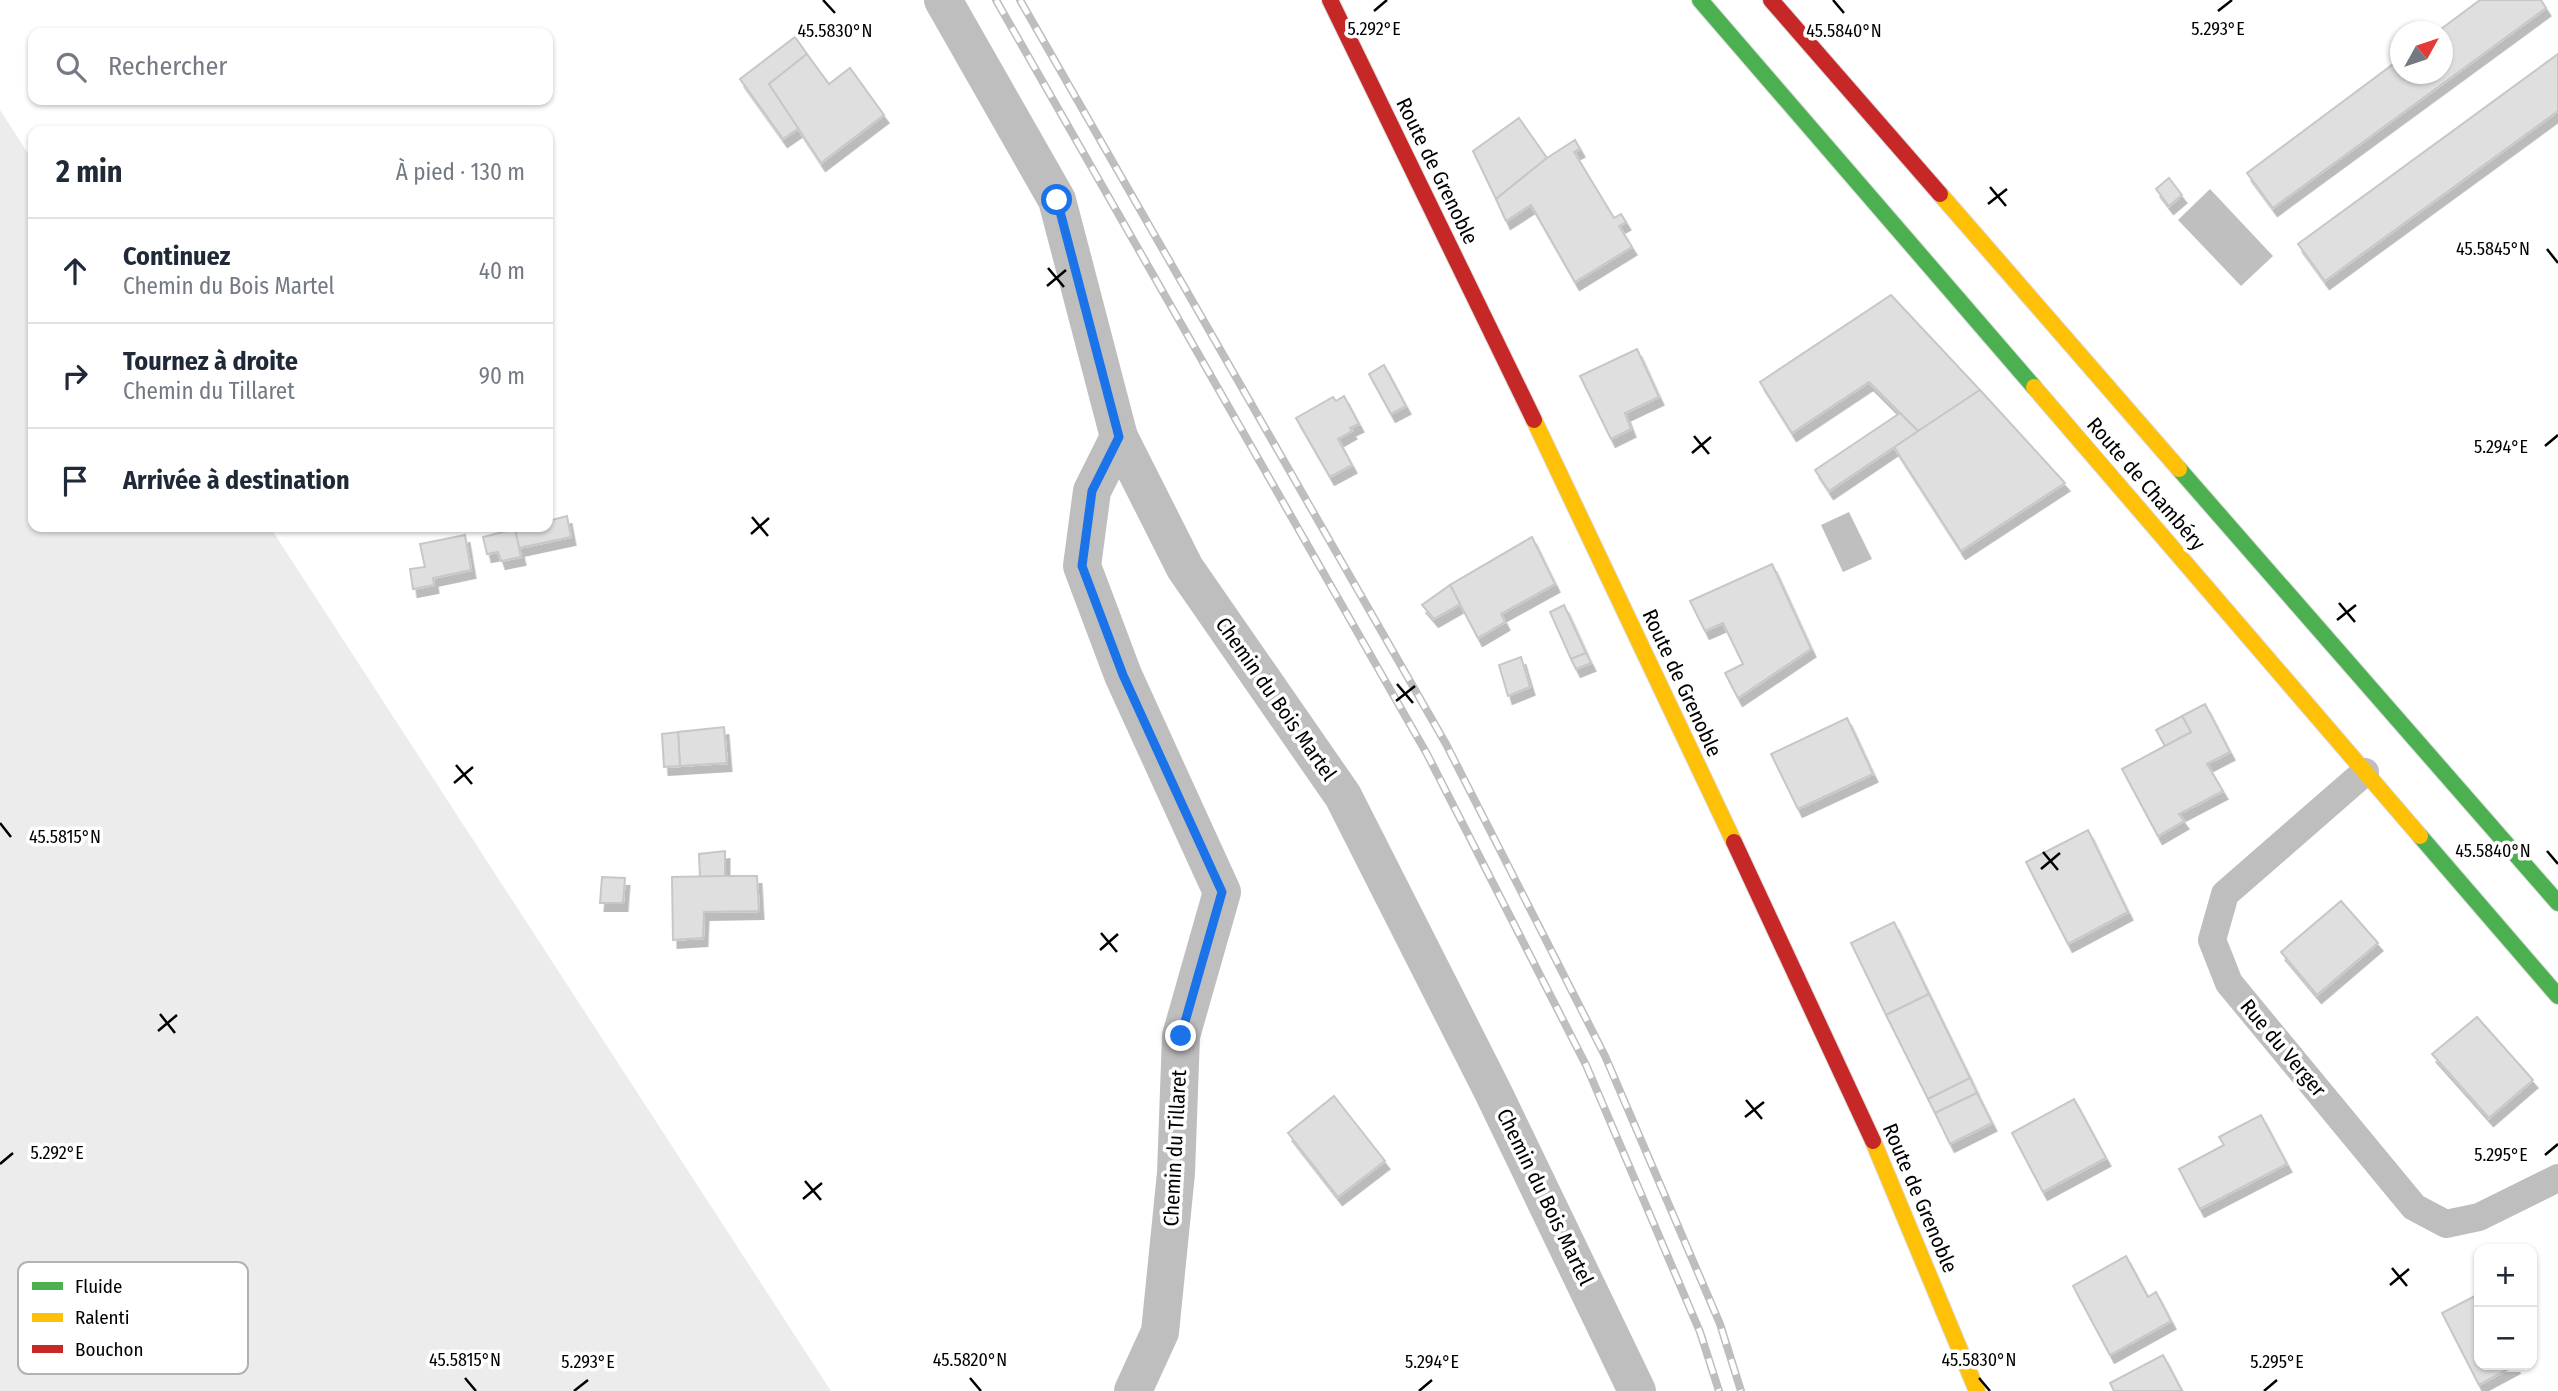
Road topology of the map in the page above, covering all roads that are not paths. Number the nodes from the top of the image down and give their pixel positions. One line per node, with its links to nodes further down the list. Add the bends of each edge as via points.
1 (943, 0): 5 (street, Chemin du Bois Martel, via 1057,200)
2 (1331, 0): 12 (main road, Route de Grenoble, via 1861,1113)
3 (1700, 0): 6 (main road, Route de Chambéry)
4 (1771, 0): 7 (main road, Route de Chambéry)
5 (1119, 437): 10 (street, Chemin du Tillaret, via 1092,491 1082,566 1123,675 1222,892 1181,1036 1176,1173 1160,1332); 11 (street, Chemin du Bois Martel, via 1185,568 1343,796)
6 (2365, 772): 8 (main road, Route de Chambéry); 9 (lane, Rue du Verger, via 2225,894 2212,940 2229,983 2414,1207 2446,1224 2479,1217)
7 (2558, 903)
8 (2558, 996)
9 (2558, 1178)
10 (1133, 1391)
11 (1637, 1391)
12 (1978, 1391)

